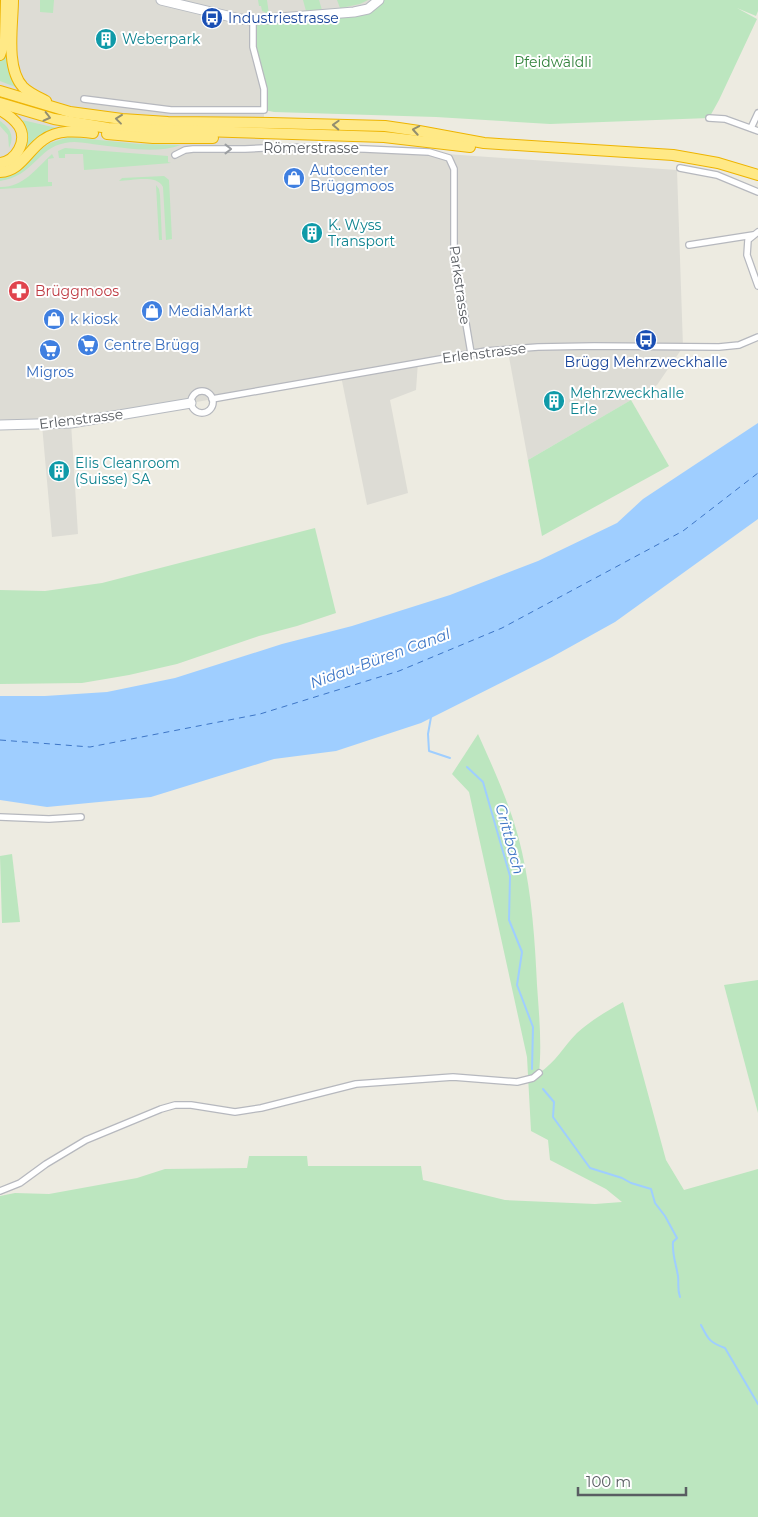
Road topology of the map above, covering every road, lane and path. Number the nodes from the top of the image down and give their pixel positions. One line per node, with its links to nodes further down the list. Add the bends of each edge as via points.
1 (6, 0): 6 (highway, via 5,40)
2 (13, 0): 11 (highway, via 12,57 18,80 34,95)
3 (161, 0): 5 (main road)
4 (379, 0): 5 (main road, via 368,9 354,12)
5 (253, 20): 8 (street, via 253,47 264,89 264,110 171,110)
6 (0, 55)
7 (0, 91): 11 (highway)
8 (84, 98)
9 (0, 102): 16 (highway, one-way to 16, via 54,119 108,128)
10 (0, 110): 19 (highway, via 15,121 22,135 17,153)
11 (70, 112): 22 (highway, one-way to 11, via 718,162 673,156 484,143 385,126 168,122)
12 (758, 113): 14 (street)
13 (709, 118): 14 (street, via 725,119)
14 (751, 128): 15 (street)
15 (758, 131)
16 (261, 133): 21 (highway, via 193,139 67,131 44,139 18,166); 23 (highway, via 384,137 484,149 673,161)
17 (175, 155): 18 (street, Römerstrasse, one-way to 18, via 193,149 307,147 410,150)
18 (449, 158): 29 (street, Parkstrasse, via 454,170 454,254)
19 (0, 163)
20 (680, 168): 24 (street, via 717,175)
21 (0, 172)
22 (758, 175)
23 (758, 181)
24 (758, 192)
25 (755, 234): 26 (street); 27 (street, via 748,240 747,256)
26 (689, 245)
27 (758, 286)
28 (758, 337): 29 (street, Erlenstrasse, via 740,345 719,347 547,347)
29 (471, 353): 30 (street, Erlenstrasse)
30 (212, 399): 31 (street, via 200,391 192,397); 31 (street, via 212,406 204,412 197,412)
31 (191, 403): 32 (main road, Erlenstrasse, via 71,423)
32 (0, 424)
33 (0, 817): 34 (street)
34 (81, 818)
35 (539, 1073): 36 (street, via 526,1080 505,1082 453,1077 356,1084 235,1112 191,1104 175,1105 86,1140 20,1183)
36 (0, 1191)

